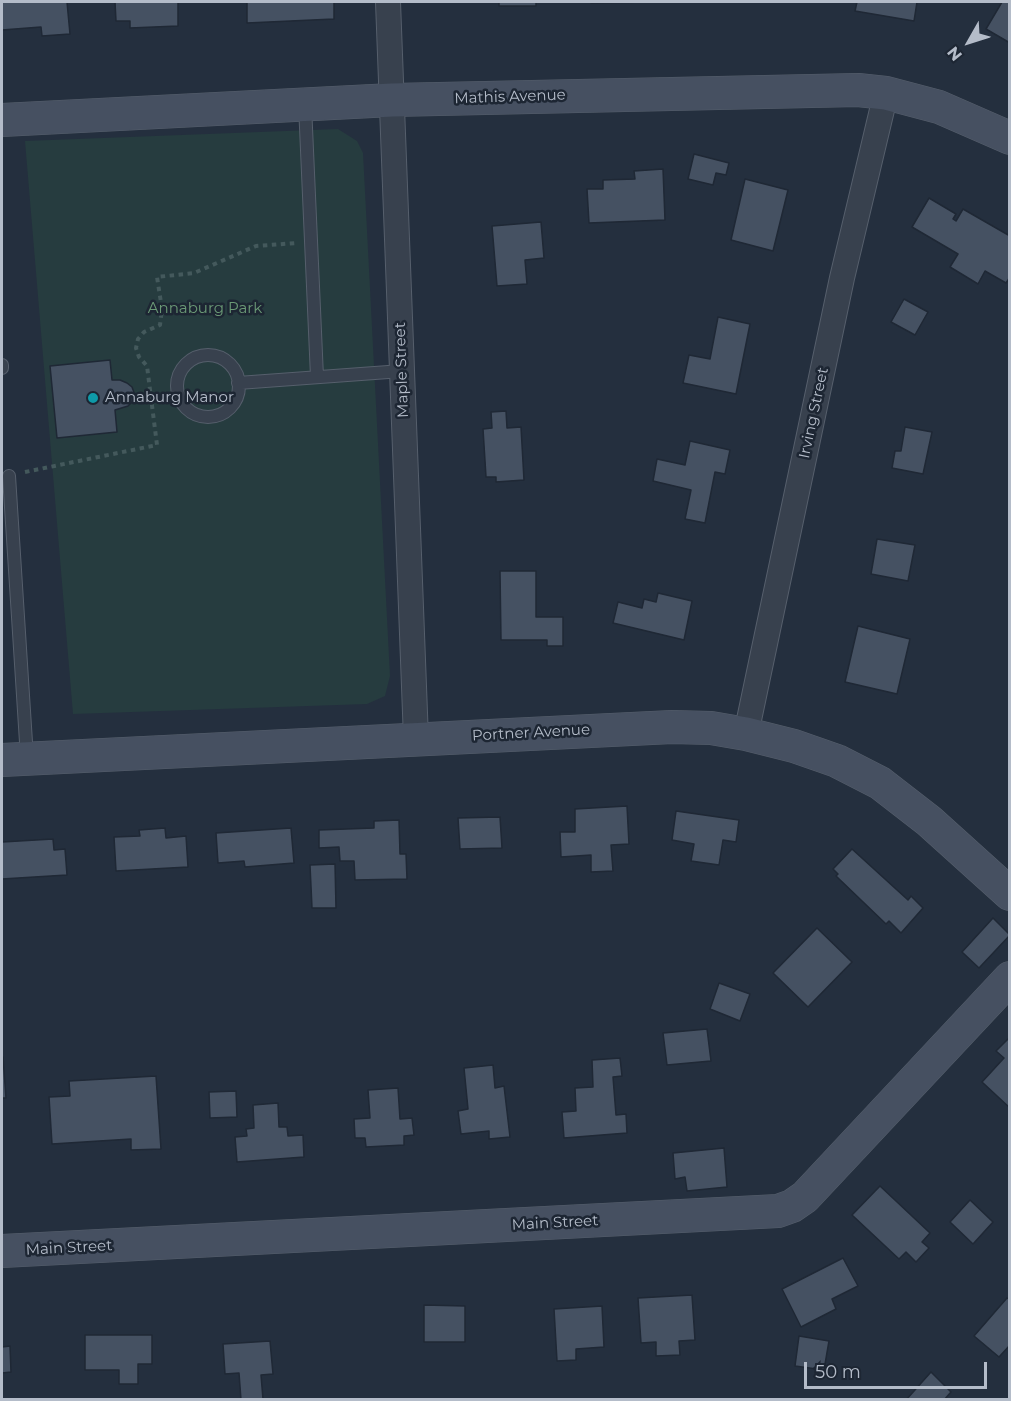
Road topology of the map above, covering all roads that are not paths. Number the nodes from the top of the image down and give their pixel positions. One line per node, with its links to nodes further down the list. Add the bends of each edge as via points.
1 (388, 2): 3 (street, Maple Street)
2 (886, 93): 3 (street, Mathis Avenue, via 835,90); 6 (street, Mathis Avenue, via 939,107); 11 (street, Irving Street, via 840,290)
3 (392, 100): 4 (street, Mathis Avenue); 7 (street, Maple Street)
4 (305, 104): 5 (street, Mathis Avenue); 8 (lane)
5 (2, 120)
6 (1010, 138)
7 (402, 371): 8 (lane); 12 (street, Maple Street)
8 (317, 377): 9 (lane)
9 (238, 383): 9 (lane, via 228,363 204,355 182,368 177,392 191,412 214,416 232,405)
10 (9, 476): 13 (lane)
11 (747, 734): 12 (street, Portner Avenue, via 672,727); 14 (street, Portner Avenue, via 837,761 880,783)
12 (416, 739): 13 (street, Portner Avenue)
13 (14, 760)
14 (1010, 894)
15 (1010, 978): 16 (street, Main Street, via 805,1197 778,1211)
16 (2, 1251)

